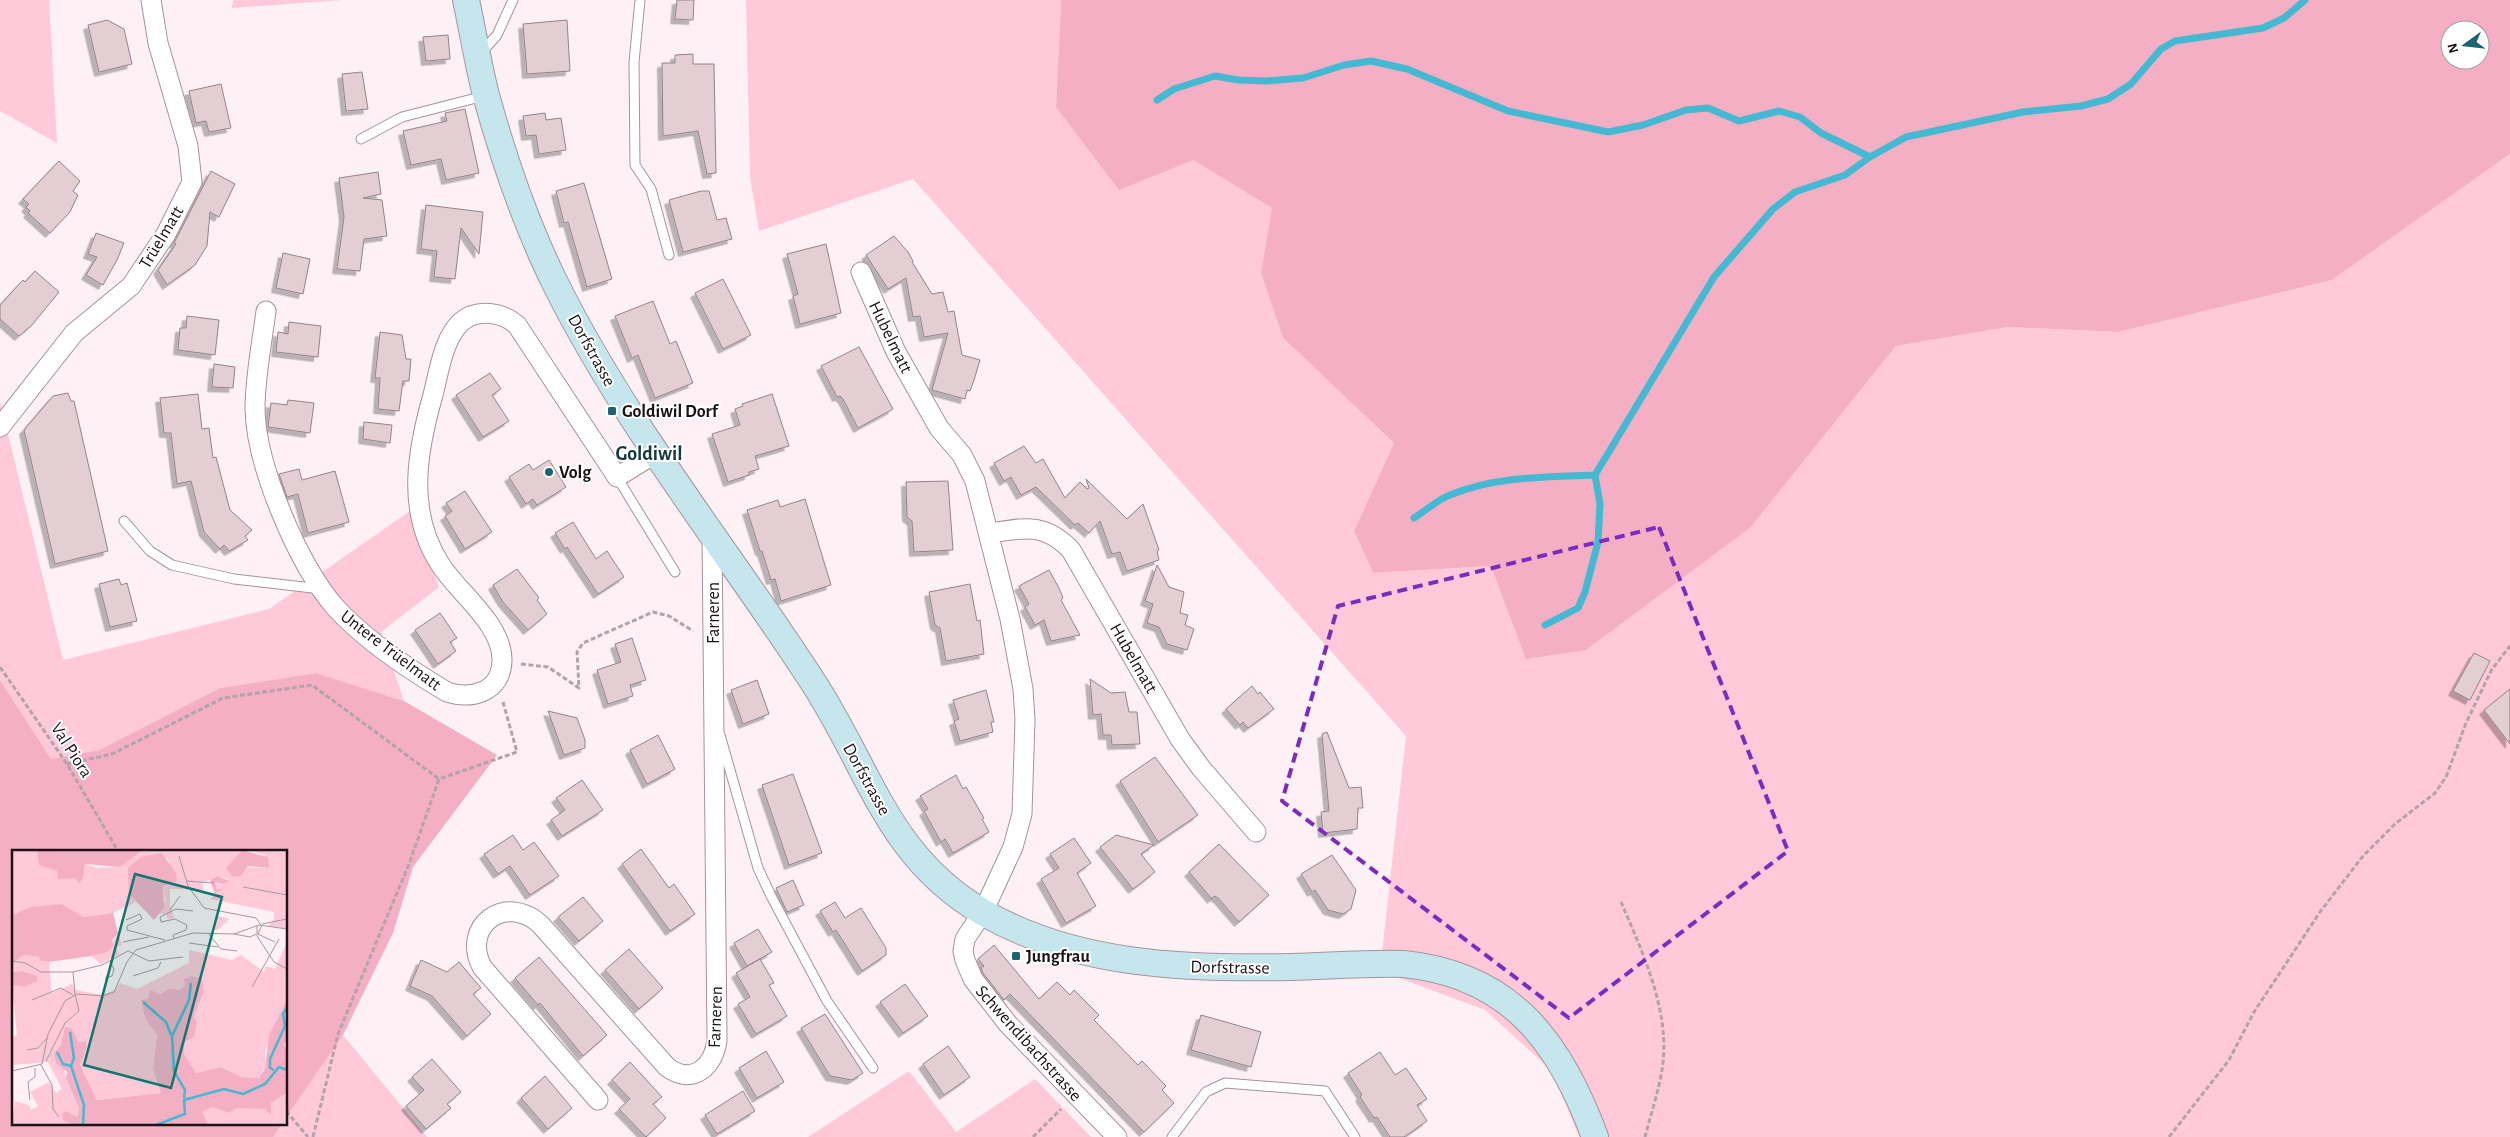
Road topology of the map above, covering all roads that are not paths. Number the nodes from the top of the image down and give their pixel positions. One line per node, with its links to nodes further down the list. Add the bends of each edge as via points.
1 (151, 0): 11 (street, Trüelmatt, via 158,43 188,146 192,182 166,234 131,286 74,333)
2 (466, 0): 5 (street, Dorfstrasse)
3 (513, 0): 5 (lane, via 497,35)
4 (640, 0): 8 (lane, via 634,62 635,165 651,189)
5 (478, 56): 6 (street, Dorfstrasse)
6 (486, 95): 7 (lane, via 402,117); 12 (street, Dorfstrasse, via 522,205 553,278 603,372)
7 (361, 139)
8 (669, 255)
9 (861, 272): 15 (street, Hubelmatt, via 896,352 939,428 962,456 971,473)
10 (266, 311): 18 (street, Untere Trüelmatt, via 256,392 258,440 270,484 287,524)
11 (0, 427)
12 (656, 453): 13 (street); 16 (street, Dorfstrasse)
13 (617, 477): 17 (lane); 18 (street, Untere Trüelmatt, via 517,325 498,314 469,316 455,329 445,352 422,432 418,498 423,524 440,565 492,628 499,642 502,660 497,680 475,694 459,696 447,692 365,634 336,608)
14 (124, 521): 18 (lane, via 150,551 172,565 234,579)
15 (990, 533): 20 (street, Hubelmatt, via 1039,529 1050,532 1071,550 1180,739); 21 (street, Hubelmatt, via 1022,688 1025,767 1022,814 1016,838)
16 (712, 535): 19 (street, Farneren); 21 (street, Dorfstrasse, via 815,685 891,824 910,852 930,873)
17 (675, 572)
18 (322, 589)
19 (713, 718): 22 (lane, via 758,868 770,896 827,1001); 23 (street, Farneren, via 717,1040 708,1066 684,1074 667,1067 534,918 518,911 502,912 485,924 476,941 482,967)
20 (1256, 832)
21 (983, 912): 24 (street, Schwendibachstrasse, via 966,939 963,951 968,970 1008,1024); 27 (street, Dorfstrasse, via 1058,943 1134,961 1241,968 1404,964 1451,973 1500,998 1531,1023 1548,1042 1574,1085)
22 (873, 1068)
23 (598, 1100)
24 (1118, 1137)
25 (1172, 1137): 26 (lane, via 1206,1092 1225,1083 1325,1091)
26 (1355, 1137)
27 (1594, 1137)

